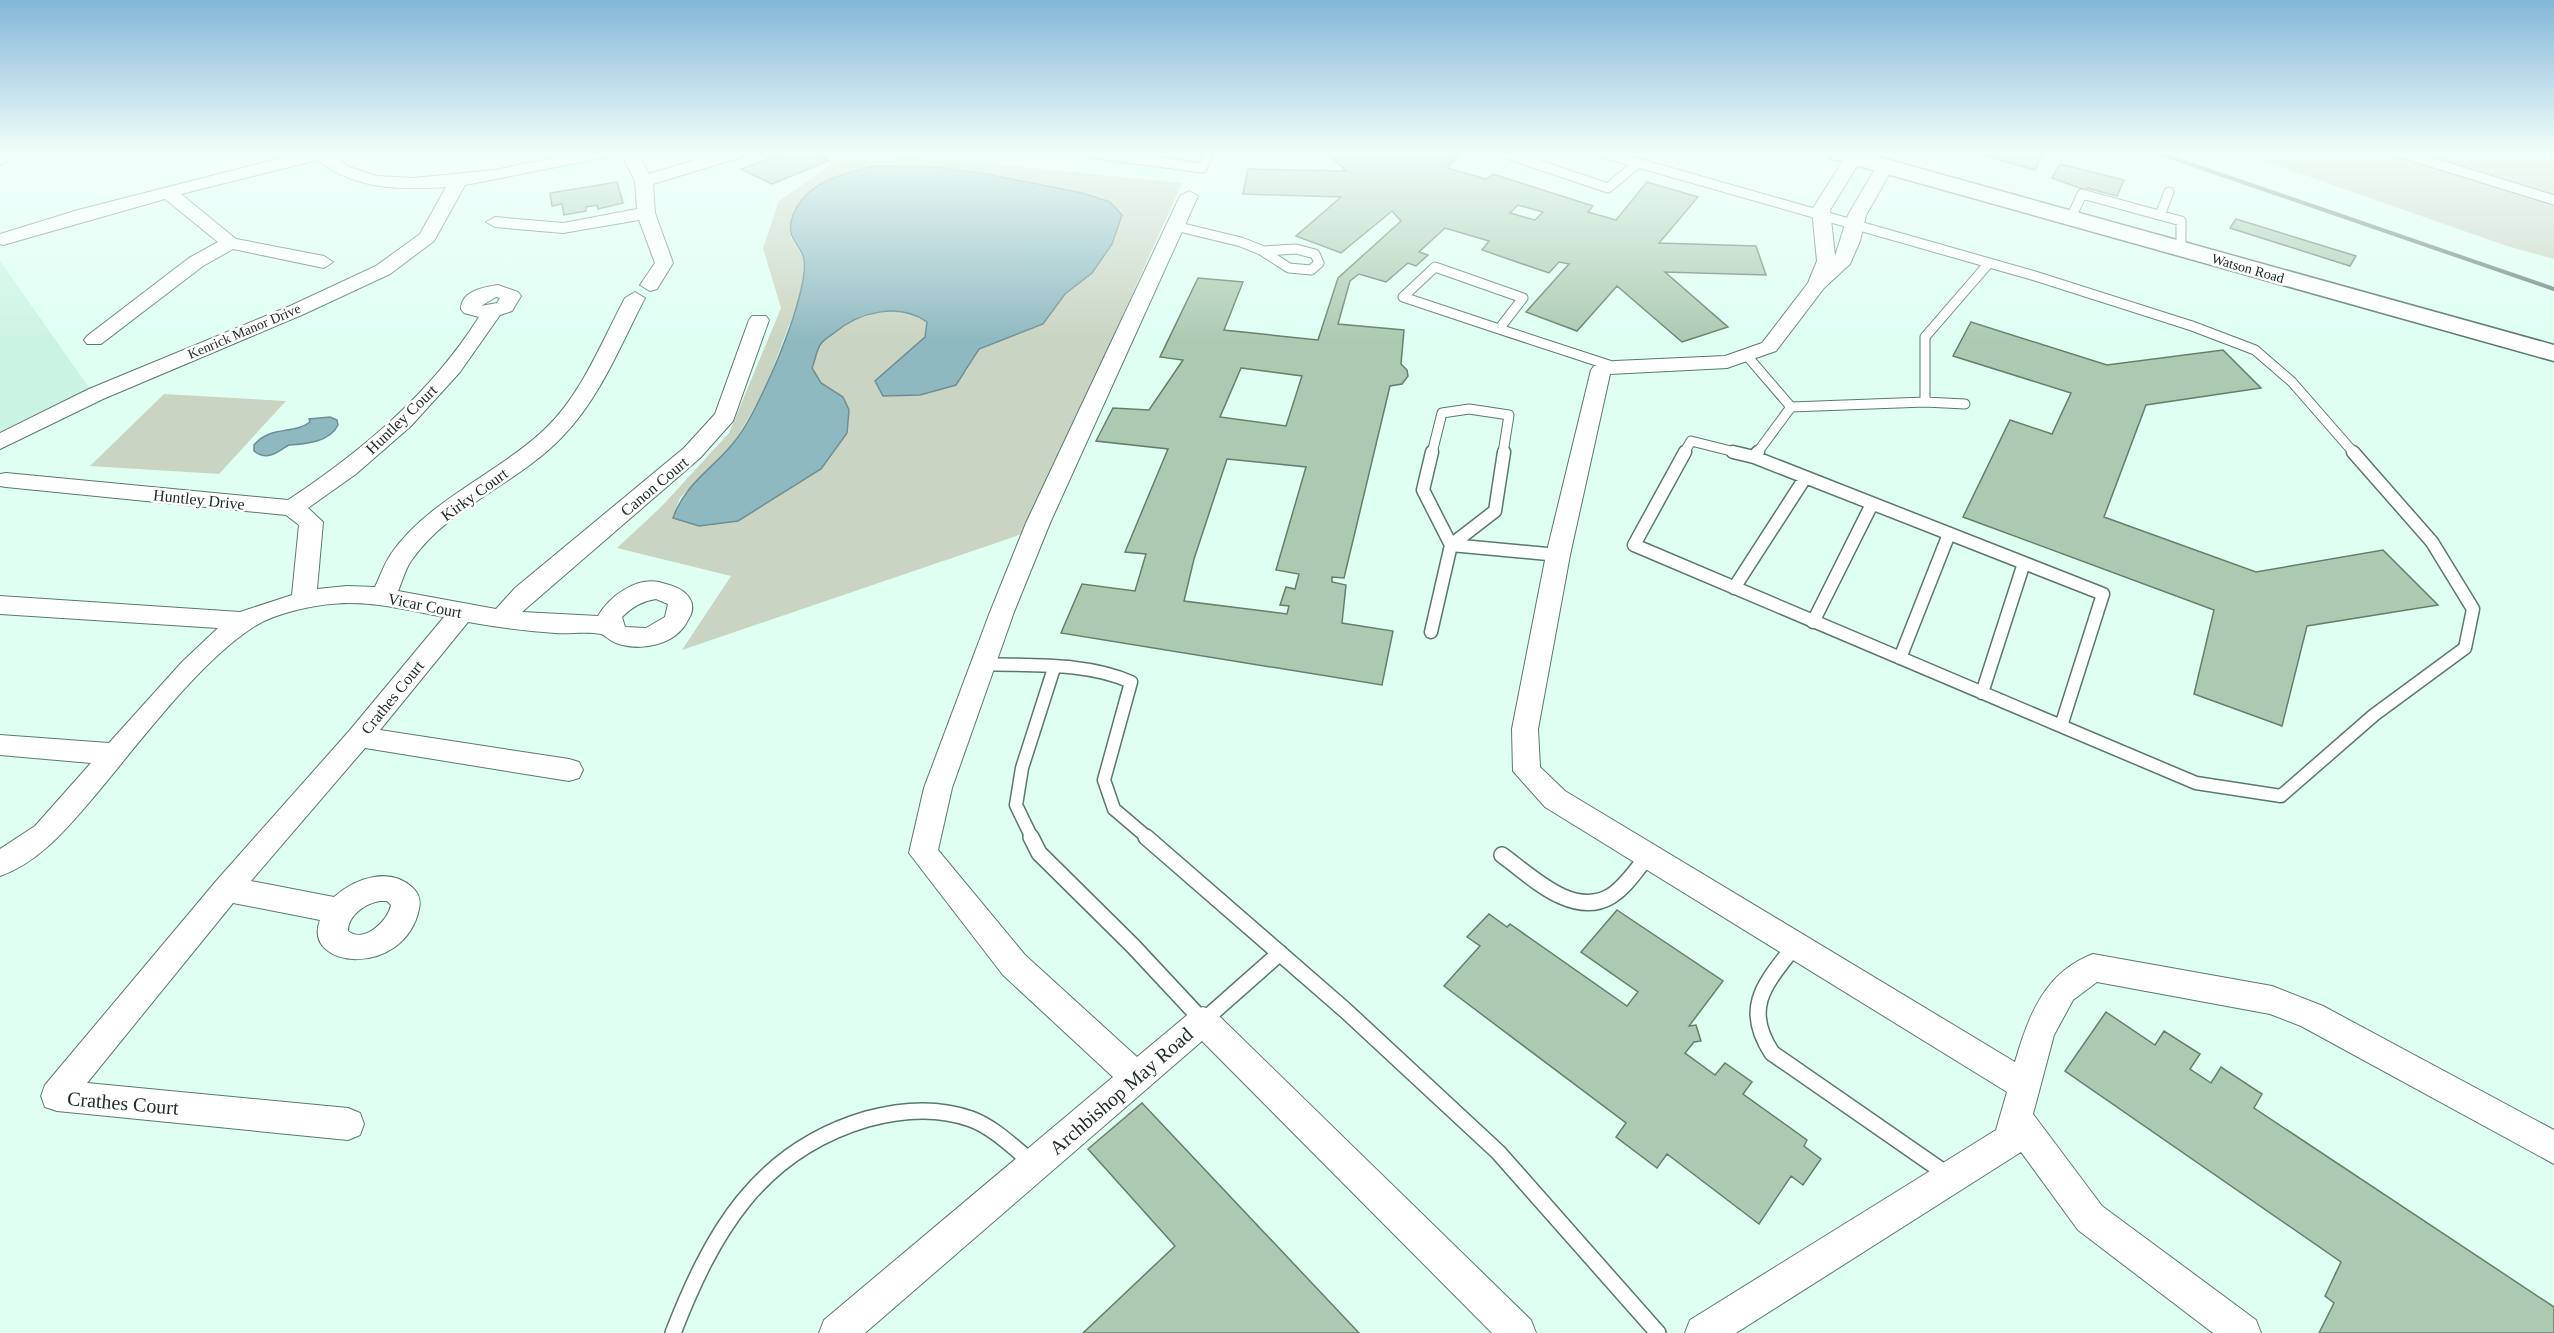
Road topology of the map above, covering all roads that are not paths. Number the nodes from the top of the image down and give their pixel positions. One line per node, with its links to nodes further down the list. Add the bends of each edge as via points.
1 (80, 215): 16 (street)
2 (196, 215): 17 (street)
3 (439, 215): 33 (street, Kenrick Manor Drive, via 427,237 383,270 96,394)
4 (634, 215): 13 (street, via 563,228)
5 (647, 215): 44 (street, Kirky Court, via 664,263 643,291 588,389 556,432 442,515 400,558)
6 (1180, 215): 15 (street)
7 (1822, 215): 14 (lane); 22 (street, via 1826,261)
8 (1858, 215): 14 (street)
9 (2061, 215): 12 (main road, Watson Road)
10 (2072, 215): 12 (lane)
11 (2160, 215): 18 (lane, via 2181,221)
12 (2071, 218): 18 (main road, Watson Road)
13 (495, 222)
14 (1854, 224): 21 (lane); 22 (street, via 1841,264)
15 (1175, 225): 19 (lane); 54 (street, via 1038,523)
16 (3, 239)
17 (231, 243): 20 (street); 26 (street, via 196,262)
18 (2181, 249): 27 (main road, Watson Road)
19 (1264, 251): 19 (lane, via 1293,270 1311,270 1319,263 1308,250)
20 (324, 262)
21 (1989, 263): 30 (lane, via 1925,337); 57 (lane, via 2192,326 2255,350 2292,382 2432,542 2473,609 2465,648 2374,715 2281,796 2196,783)
22 (1817, 284): 28 (street, via 1770,347)
23 (492, 312): 38 (street, Huntley Court, via 480,334 434,390 334,482)
24 (759, 320): 48 (street, Canon Court, via 724,416 699,446 524,594)
25 (1499, 329): 25 (lane, via 1489,326 1403,297 1435,267 1523,298); 29 (lane)
26 (94, 340)
27 (2554, 354)
28 (1748, 357): 29 (street, via 1727,362); 32 (lane)
29 (1615, 367): 41 (street, via 1601,370)
30 (1925, 402): 31 (lane); 32 (lane)
31 (1965, 404)
32 (1791, 407): 34 (lane)
33 (0, 442)
34 (1754, 457): 35 (lane); 43 (lane, via 1691,441 1634,545)
35 (1805, 478): 37 (lane); 43 (lane)
36 (6, 480): 38 (street, Huntley Drive)
37 (1872, 504): 39 (lane); 50 (lane)
38 (292, 508): 45 (street, via 311,522)
39 (1949, 534): 42 (lane); 53 (lane)
40 (1451, 545): 40 (lane, via 1423,490 1443,413 1469,409 1509,415 1495,511); 41 (lane); 52 (lane)
41 (1558, 555): 63 (street, via 1525,729 1527,771 1555,799)
42 (2025, 563): 56 (lane); 57 (lane, via 2103,594)
43 (1734, 588): 50 (lane)
44 (384, 596): 45 (street, Vicar Court, via 342,593); 47 (street, Vicar Court)
45 (304, 598): 49 (street, Vicar Court)
46 (0, 605): 49 (street, Vicar Court)
47 (462, 612): 48 (street, Vicar Court); 58 (street, Crathes Court)
48 (502, 618): 51 (street, Vicar Court, via 561,626)
49 (243, 621): 60 (street, Vicar Court, via 184,676)
50 (1814, 622): 53 (lane)
51 (610, 626)
52 (1431, 632)
53 (1900, 658): 56 (lane)
54 (984, 664): 55 (lane); 70 (street, via 938,788 923,853 1014,965)
55 (1054, 668): 68 (lane, via 1122,676 1131,682 1104,780 1114,808); 69 (lane, via 1022,768 1016,805 1039,852)
56 (1982, 693): 57 (lane)
57 (2061, 726)
58 (359, 737): 61 (street); 65 (street, Crathes Court)
59 (0, 745): 60 (street)
60 (115, 754): 64 (street, Vicar Court, via 45,834)
61 (569, 770)
62 (1502, 855): 63 (lane, via 1572,902 1588,905 1612,896)
63 (1649, 855): 67 (street)
64 (0, 864)
65 (227, 890): 66 (street); 73 (street, Crathes Court, via 57,1096)
66 (339, 911)
67 (1796, 944): 71 (street); 76 (lane, via 1758,999 1762,1040 1772,1053)
68 (1280, 952): 69 (lane); 80 (lane, via 1498,1152)
69 (1203, 1021): 70 (street, Archbishop May Road); 79 (street, Archbishop May Road)
70 (1138, 1079): 75 (street, Archbishop May Road)
71 (2026, 1086): 72 (street); 74 (street, via 2039,1032 2062,990 2093,968 2272,1000 2312,1016)
72 (2016, 1119): 76 (street, via 2010,1140); 82 (street, via 2090,1218)
73 (348, 1124)
74 (2554, 1148)
75 (1035, 1165): 77 (lane, via 972,1119 935,1110 894,1113 848,1123 774,1166 745,1198 705,1257); 78 (street, Archbishop May Road)
76 (1951, 1177): 81 (street)
77 (673, 1333)
78 (837, 1333)
79 (1518, 1333)
80 (1658, 1333)
81 (1703, 1333)
82 (2244, 1333)

